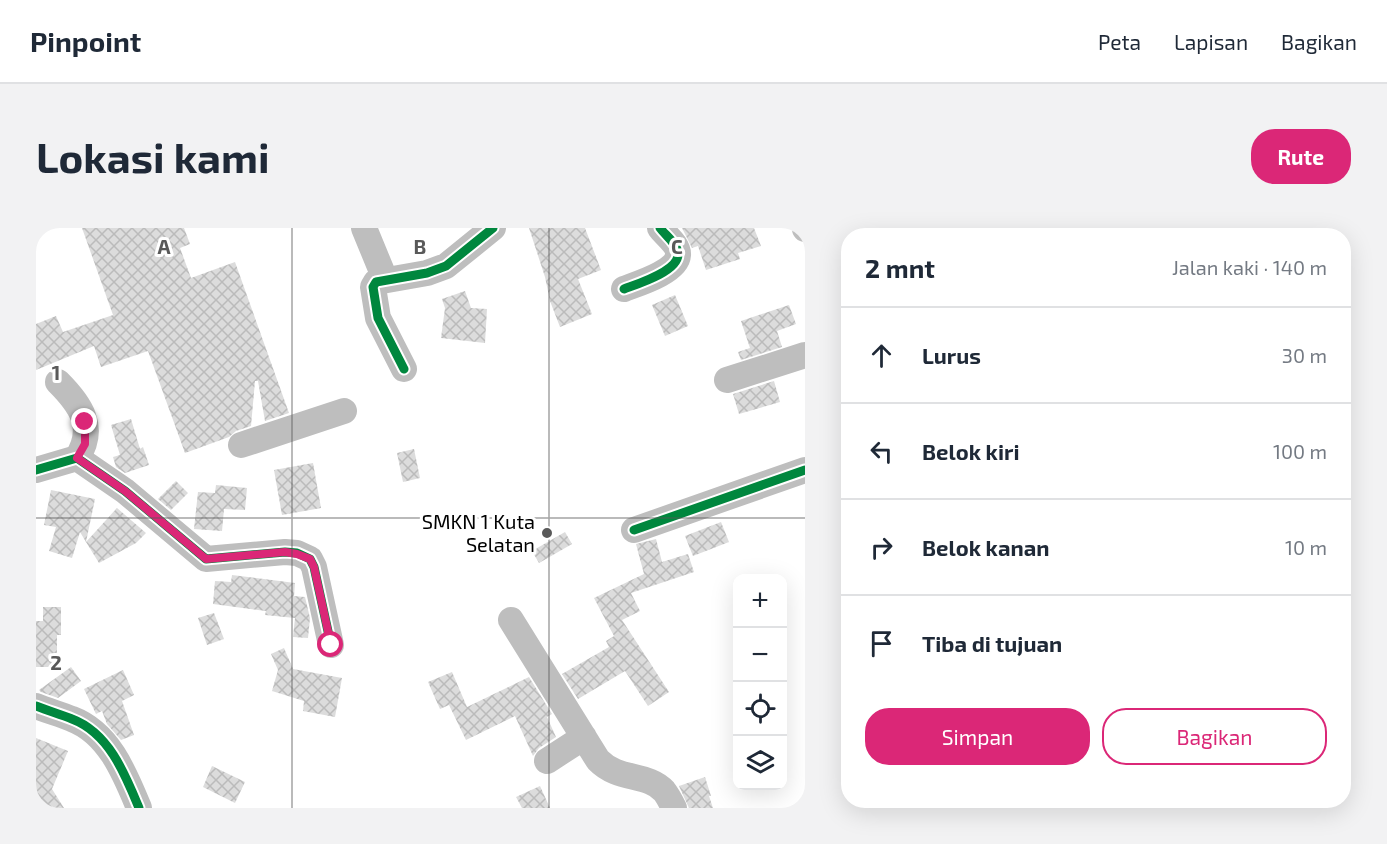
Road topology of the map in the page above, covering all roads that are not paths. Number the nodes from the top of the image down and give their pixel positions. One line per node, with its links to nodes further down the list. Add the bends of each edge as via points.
1 (364, 228): 4 (street)
2 (493, 228): 4 (street, via 446,266)
3 (660, 228): 5 (street, via 676,247 677,259 657,276)
4 (385, 279): 7 (street, via 373,287 378,318)
5 (624, 289)
6 (805, 355): 8 (street)
7 (404, 369)
8 (727, 380)
9 (58, 382): 12 (street, via 77,401 85,422 85,444)
10 (344, 411): 11 (street)
11 (241, 445)
12 (77, 458): 13 (street); 17 (street, via 125,491 206,559 285,552 310,559)
13 (36, 470)
14 (805, 470): 15 (street)
15 (634, 530)
16 (511, 620): 19 (street)
17 (331, 645)
18 (36, 706): 21 (street, via 74,719 97,735 116,757)
19 (584, 737): 20 (street); 22 (street, via 605,768 659,786)
20 (547, 761)
21 (139, 808)
22 (674, 808)

